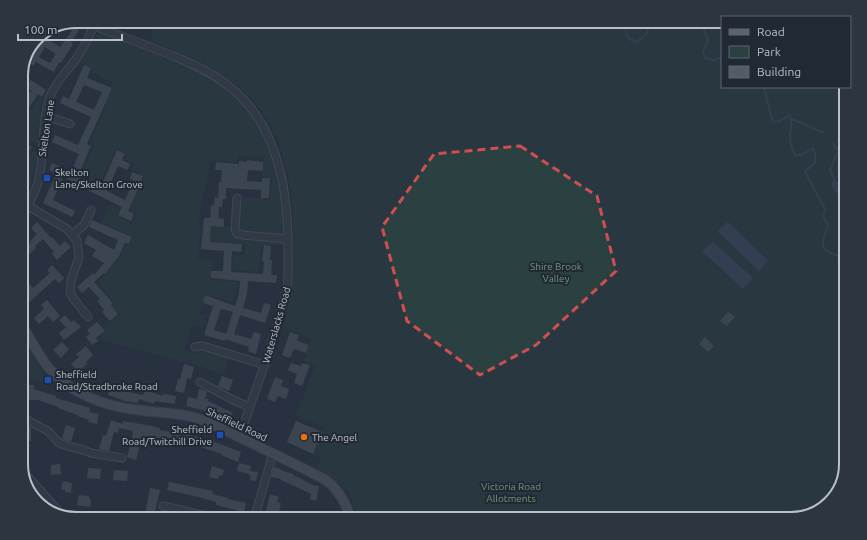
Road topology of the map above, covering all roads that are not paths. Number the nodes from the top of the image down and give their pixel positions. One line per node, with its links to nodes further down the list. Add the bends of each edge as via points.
1 (93, 28): 3 (street, Skelton Lane, via 83,48 54,88)
2 (105, 28): 9 (street, Waterslacks Road, via 197,66 226,83 251,108 265,128 274,148 283,185)
3 (46, 116): 4 (street); 6 (street, Skelton Lane, via 39,178)
4 (70, 124)
5 (237, 198): 9 (street, via 235,230 238,234)
6 (28, 206): 8 (street, via 68,229)
7 (91, 210): 8 (street, via 84,225)
8 (72, 235): 10 (street, via 77,241 79,257 70,292)
9 (288, 239): 13 (street, Waterslacks Road, via 286,293)
10 (88, 317)
11 (28, 344): 17 (main road, Sheffield Road, via 55,375 85,395 137,410 194,417)
12 (195, 347): 13 (street, via 203,346)
13 (265, 365): 15 (street, Waterslacks Road)
14 (200, 382): 15 (street)
15 (250, 407): 17 (street, Waterslacks Road)
16 (28, 420): 19 (street, via 48,430 59,443)
17 (238, 437): 18 (main road, Sheffield Road)
18 (274, 454): 24 (street); 25 (main road, Sheffield Road, via 332,484)
19 (122, 458)
20 (32, 481): 22 (street)
21 (163, 506): 23 (street)
22 (55, 507)
23 (189, 512)
24 (256, 512)
25 (348, 512)

